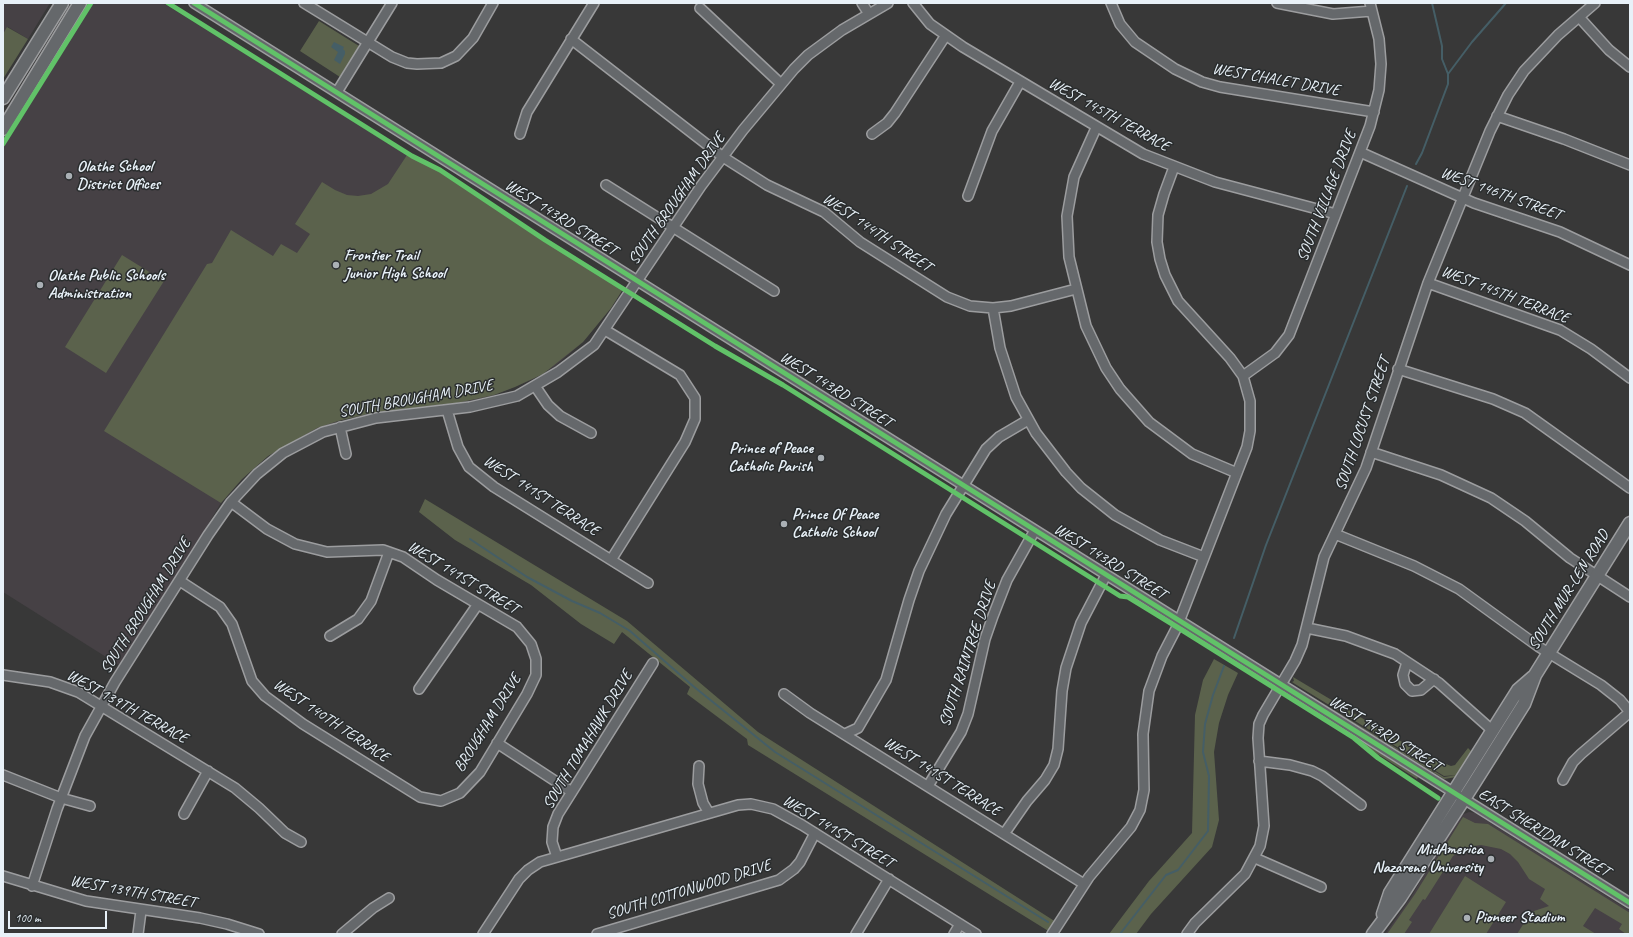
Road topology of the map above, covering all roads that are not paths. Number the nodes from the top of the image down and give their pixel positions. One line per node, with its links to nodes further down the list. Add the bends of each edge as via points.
1 (62, 3): 25 (main road)
2 (80, 3): 29 (main road)
3 (194, 3): 24 (street, WEST 143RD STREET)
4 (304, 3): 20 (street)
5 (392, 3): 20 (street)
6 (493, 3): 20 (street, via 473,38 456,56 440,63 407,63)
7 (594, 3): 19 (street)
8 (862, 3): 16 (street)
9 (888, 3): 16 (street, SOUTH BROUGHAM DRIVE)
10 (913, 3): 18 (street, WEST 145TH TERRACE, via 926,19)
11 (1111, 3): 26 (street, WEST CHALET DRIVE, via 1120,24 1134,42 1175,69 1202,82)
12 (1277, 3): 14 (street, via 1333,14)
13 (1595, 3): 17 (street, SOUTH LOCUST STREET)
14 (1371, 7): 26 (street, SOUTH VILLAGE DRIVE, via 1379,39 1381,64)
15 (700, 8): 23 (street)
16 (869, 14): 23 (street, SOUTH BROUGHAM DRIVE, via 823,43)
17 (1579, 17): 21 (street, via 1609,50); 27 (street, SOUTH LOCUST STREET, via 1524,71)
18 (946, 35): 22 (street, WEST 145TH TERRACE); 31 (street, via 895,113)
19 (571, 39): 30 (street, via 527,112); 33 (street, WEST 144TH STREET)
20 (368, 43): 24 (street)
21 (1630, 67)
22 (1020, 82): 28 (street, WEST 145TH TERRACE); 37 (street, via 992,131)
23 (781, 84): 33 (street, SOUTH BROUGHAM DRIVE)
24 (337, 92): 42 (street, WEST 143RD STREET)
25 (3, 98)
26 (1374, 112): 32 (street, SOUTH VILLAGE DRIVE)
27 (1497, 116): 34 (street, via 1585,146); 38 (street, SOUTH LOCUST STREET)
28 (1096, 128): 35 (street, WEST 145TH TERRACE); 44 (street, via 1074,177 1068,210 1068,243)
29 (3, 129)
30 (520, 134)
31 (872, 134)
32 (1360, 152): 38 (street, WEST 146TH STREET); 39 (street, SOUTH VILLAGE DRIVE)
33 (723, 157): 40 (street, SOUTH BROUGHAM DRIVE); 46 (street, WEST 144TH STREET, via 766,184 824,212 860,242 948,297 970,306)
34 (1630, 165)
35 (1174, 168): 39 (street, WEST 145TH TERRACE, via 1215,182); 49 (street, via 1157,222 1157,242 1164,275 1178,301)
36 (606, 185): 40 (street)
37 (968, 196)
38 (1462, 198): 41 (street, WEST 146TH STREET, via 1560,232); 43 (street, SOUTH LOCUST STREET)
39 (1336, 214): 49 (street, SOUTH VILLAGE DRIVE, via 1289,334 1275,353)
40 (673, 227): 42 (street, SOUTH BROUGHAM DRIVE); 45 (street)
41 (1630, 265)
42 (638, 281): 47 (street, SOUTH BROUGHAM DRIVE); 59 (street, WEST 143RD STREET)
43 (1428, 282): 48 (street, SOUTH LOCUST STREET); 50 (street, WEST 145TH TERRACE, via 1560,330)
44 (1076, 289): 46 (street, WEST 144TH STREET, via 1011,306); 58 (street, via 1086,326 1096,349 1116,384 1133,405 1166,436 1192,454)
45 (774, 291)
46 (993, 308): 53 (street, via 1007,373)
47 (605, 330): 51 (street, SOUTH BROUGHAM DRIVE, via 594,345); 67 (street, via 680,375 695,398 695,419 685,442)
48 (1398, 369): 56 (street, SOUTH LOCUST STREET); 60 (street, via 1525,413)
49 (1243, 376): 58 (street, via 1250,401 1251,417 1247,447)
50 (1630, 378)
51 (535, 386): 52 (street, SOUTH BROUGHAM DRIVE, via 517,396); 55 (street, via 548,405 572,424)
52 (447, 410): 54 (street, SOUTH BROUGHAM DRIVE, via 376,418); 67 (street, WEST 141ST TERRACE, via 458,447 469,467 494,488)
53 (1028, 420): 59 (street, via 994,441); 66 (street, via 1045,447 1097,502 1137,528)
54 (340, 428): 57 (street); 61 (street, SOUTH BROUGHAM DRIVE, via 323,432 283,453 257,474)
55 (591, 433)
56 (1371, 452): 64 (street, SOUTH LOCUST STREET, via 1356,492); 69 (street, via 1441,475 1491,498)
57 (346, 454)
58 (1237, 473): 66 (street)
59 (963, 485): 63 (street, WEST 143RD STREET); 90 (street, via 919,571 886,680 858,728)
60 (1630, 488)
61 (231, 502): 65 (street, WEST 141ST STREET, via 267,529 295,544 327,552); 70 (street, SOUTH BROUGHAM DRIVE)
62 (1630, 523): 69 (main road, SOUTH MUR-LEN ROAD)
63 (1035, 530): 68 (street, WEST 143RD STREET); 97 (street, SOUTH RAINTREE DRIVE, via 1011,573 993,616 961,732)
64 (1335, 534): 75 (street, SOUTH LOCUST STREET, via 1318,574); 78 (street, via 1440,578)
65 (389, 552): 73 (street, WEST 141ST STREET, via 403,557); 77 (street, via 371,601 358,619)
66 (1204, 557): 74 (street)
67 (611, 560): 71 (street, WEST 141ST TERRACE)
68 (1106, 575): 74 (street, WEST 143RD STREET); 107 (street, via 1081,623 1066,668 1058,749 1054,765)
69 (1596, 576): 72 (street); 78 (main road, SOUTH MUR-LEN ROAD)
70 (180, 580): 87 (street, SOUTH BROUGHAM DRIVE); 98 (street, WEST 140TH TERRACE, via 220,607 232,624 252,681 265,696 303,724)
71 (648, 583)
72 (1630, 597)
73 (478, 604): 76 (street, WEST 141ST STREET, via 517,627); 85 (street)
74 (1179, 620): 84 (street, WEST 143RD STREET); 113 (street, via 1155,672 1145,713 1144,790 1140,810 1131,827)
75 (1307, 628): 79 (street, via 1370,643); 84 (street, SOUTH LOCUST STREET, via 1295,661)
76 (523, 634): 91 (street, BROUGHAM DRIVE, via 531,644 536,659 536,675)
77 (330, 636)
78 (1549, 652): 82 (main road, SOUTH MUR-LEN ROAD); 88 (street, via 1601,685)
79 (1407, 662): 83 (street); 83 (street, via 1403,675 1405,684 1412,691 1422,690)
80 (653, 663): 99 (street, SOUTH TOMAHAWK DRIVE)
81 (3, 675): 87 (street, WEST 139TH TERRACE, via 62,685)
82 (1535, 675): 89 (main road, SOUTH MUR-LEN ROAD, via 1518,690); 100 (main road, SOUTH MUR-LEN ROAD, via 1524,704)
83 (1434, 679): 89 (street)
84 (1281, 684): 92 (street, SOUTH LOCUST STREET, via 1259,724); 100 (street, WEST 143RD STREET)
85 (419, 689)
86 (784, 694): 90 (street, WEST 141ST TERRACE)
87 (101, 707): 94 (street, WEST 139TH TERRACE); 101 (street, SOUTH BROUGHAM DRIVE, via 85,736)
88 (1630, 712): 96 (street, via 1573,762)
89 (1493, 731): 100 (main road, SOUTH MUR-LEN ROAD)
90 (845, 734): 97 (street, WEST 141ST TERRACE)
91 (497, 743): 98 (street, BROUGHAM DRIVE, via 480,772 460,793 441,801 420,798); 99 (street)
92 (1259, 761): 102 (street, via 1312,771); 110 (street, SOUTH LOCUST STREET, via 1264,826)
93 (699, 766): 104 (street, via 698,784 703,803)
94 (208, 771): 105 (street); 108 (street, WEST 139TH TERRACE, via 250,799 285,833)
95 (3, 775): 101 (street)
96 (1563, 780)
97 (928, 786): 107 (street, WEST 141ST TERRACE)
98 (404, 788)
99 (572, 792): 109 (street, SOUTH TOMAHAWK DRIVE, via 553,827 552,842)
100 (1459, 796): 117 (street, EAST SHERIDAN STREET); 130 (main road, SOUTH MUR-LEN ROAD, via 1400,898)
101 (61, 798): 103 (street); 114 (street, SOUTH BROUGHAM DRIVE)
102 (1361, 805)
103 (90, 806)
104 (709, 813): 106 (street, WEST 141ST STREET, via 738,805 761,805); 109 (street, WEST 141ST STREET)
105 (184, 814)
106 (815, 833): 112 (street, WEST 141ST STREET); 124 (street, SOUTH COTTONWOOD DRIVE, via 800,862 779,880)
107 (1004, 834): 113 (street, WEST 141ST TERRACE)
108 (301, 842)
109 (557, 857): 123 (street, WEST 141ST STREET, via 540,862 523,874)
110 (1255, 858): 115 (street); 129 (street, SOUTH LOCUST STREET, via 1241,880 1195,923)
111 (3, 876): 114 (street, WEST 139TH STREET)
112 (889, 879): 119 (street, WEST 141ST STREET); 125 (street)
113 (1084, 884): 128 (street)
114 (32, 886): 118 (street, WEST 139TH STREET, via 86,901)
115 (1321, 887)
116 (389, 898): 122 (street)
117 (1630, 902)
118 (141, 910): 120 (street); 121 (street, WEST 139TH STREET, via 200,918)
119 (960, 924): 126 (street); 127 (street, WEST 141ST STREET)
120 (138, 934)
121 (259, 934)
122 (342, 934)
123 (484, 934)
124 (598, 934)
125 (856, 934)
126 (954, 934)
127 (976, 934)
128 (1052, 934)
129 (1187, 934)
130 (1373, 934)

